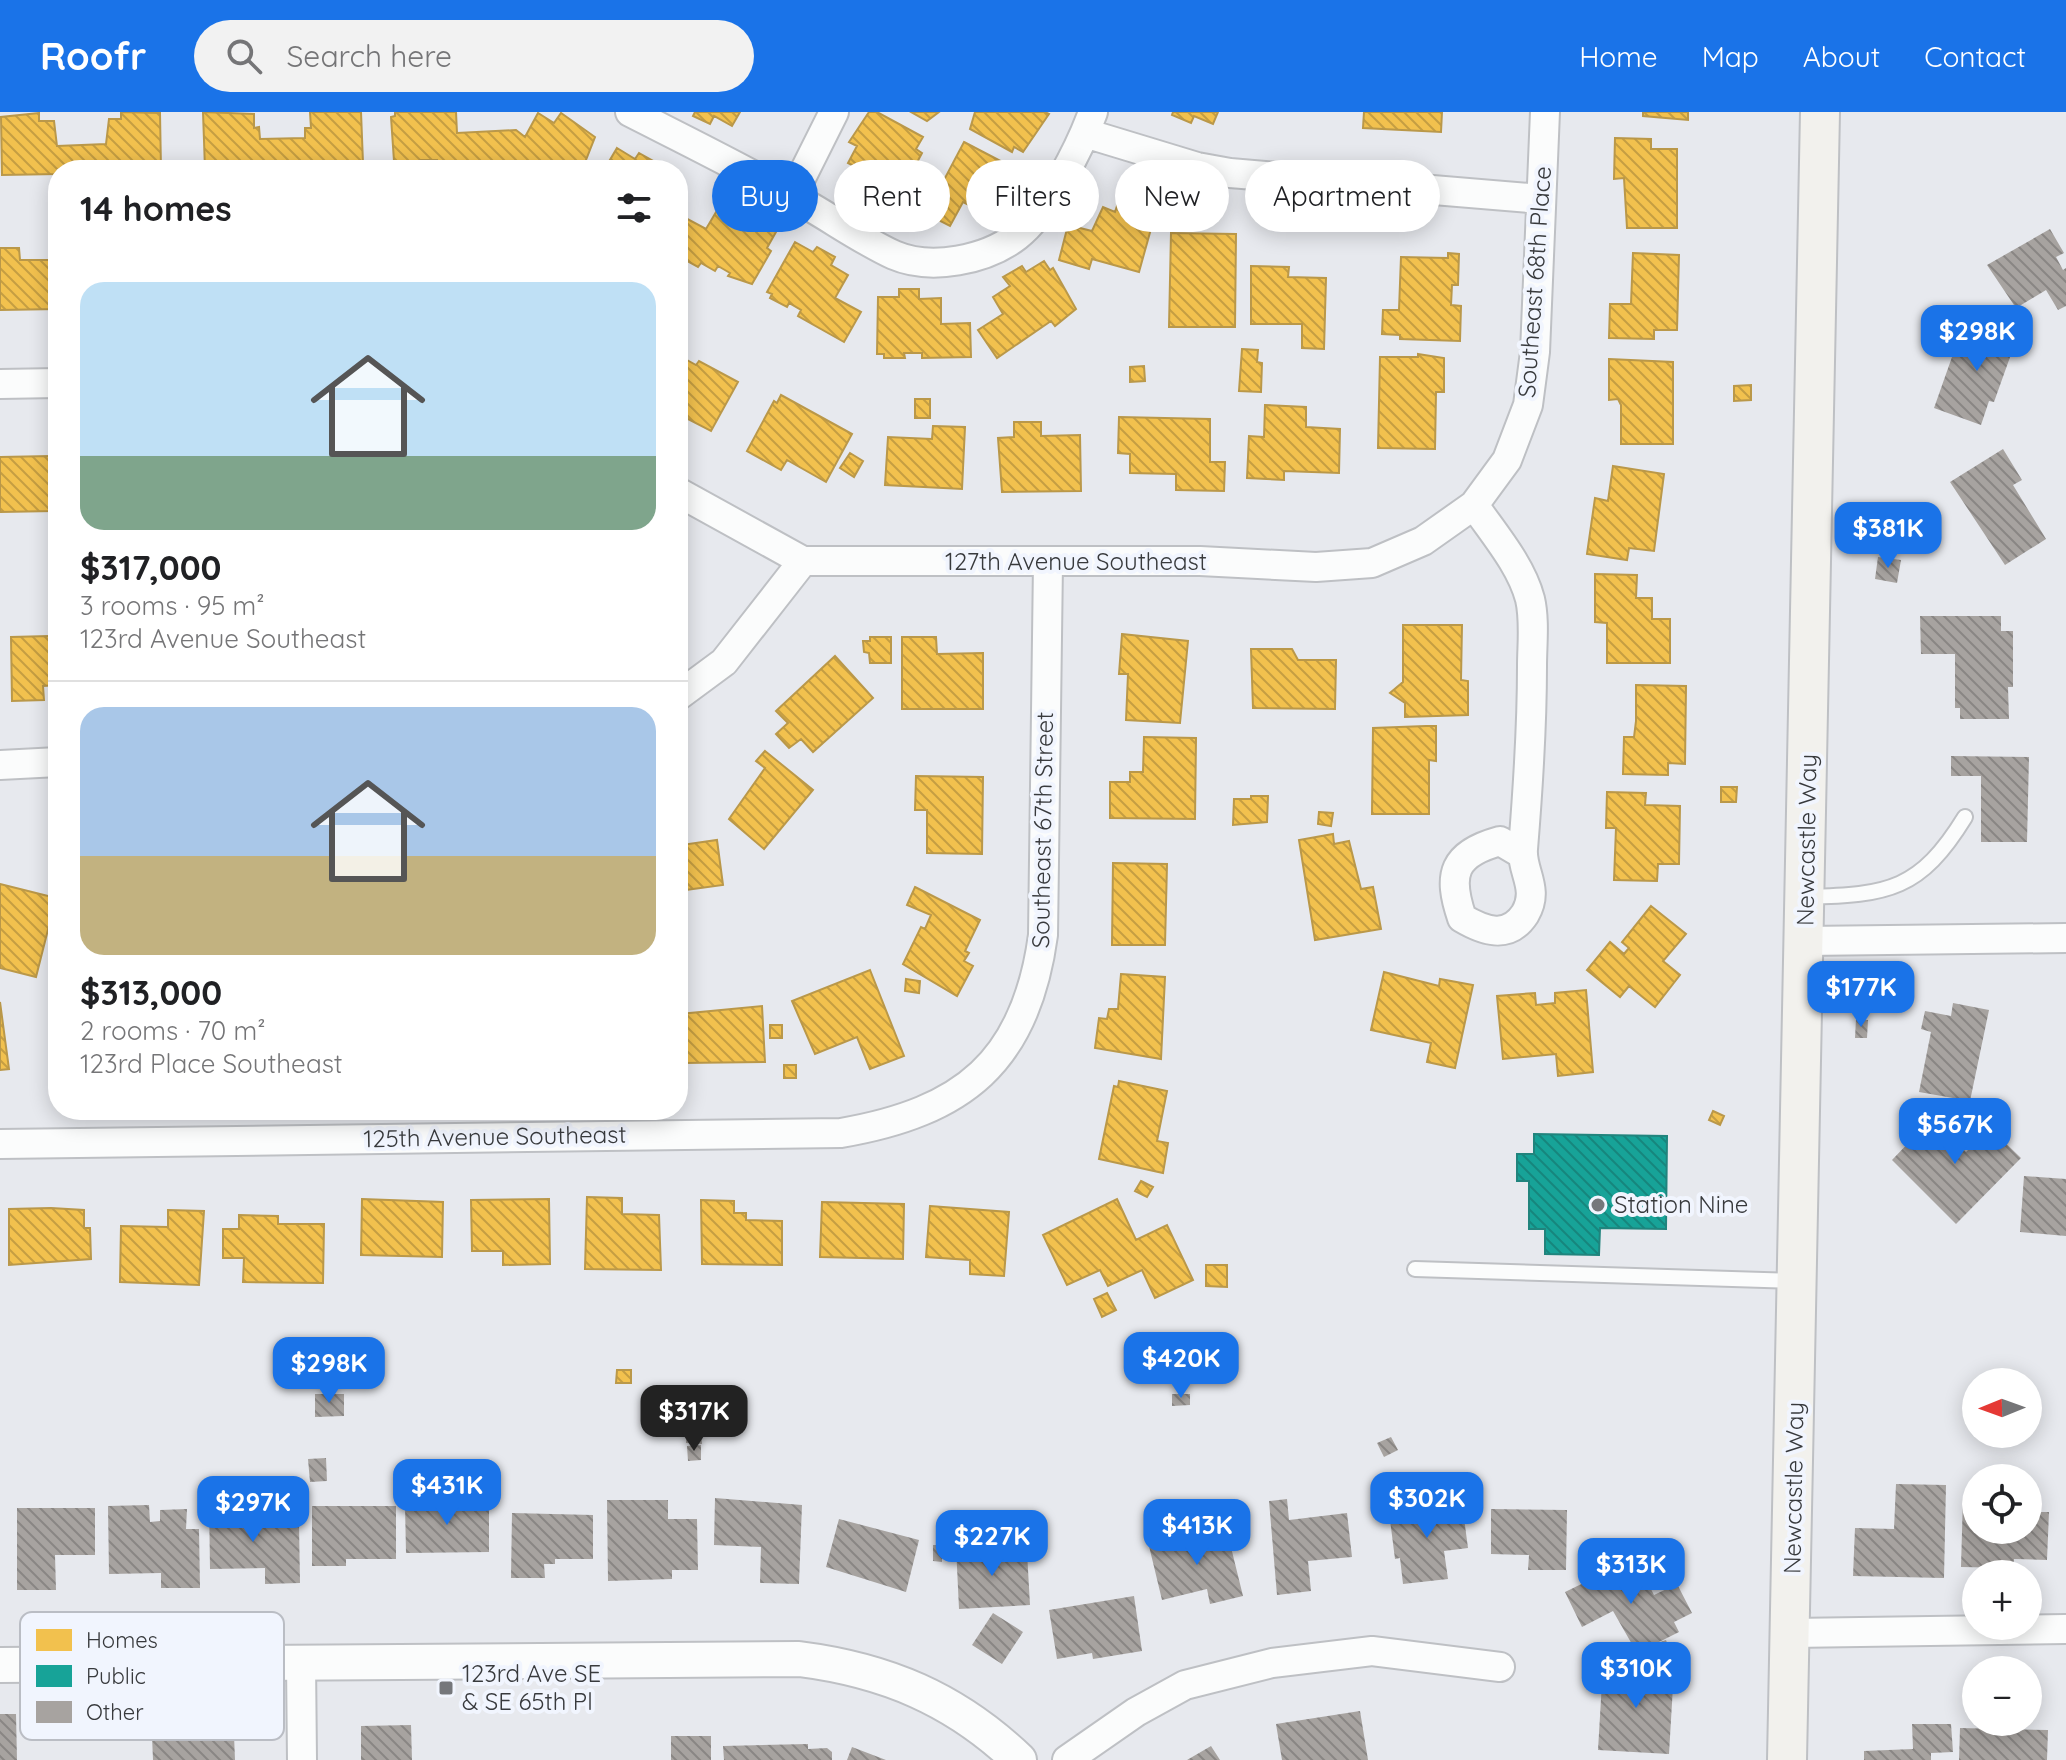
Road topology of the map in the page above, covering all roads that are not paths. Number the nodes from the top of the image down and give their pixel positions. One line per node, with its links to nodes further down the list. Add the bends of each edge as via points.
1 (630, 112): 6 (street)
2 (834, 112): 7 (street)
3 (1545, 112): 8 (street, Southeast 68th Place)
4 (1820, 112): 21 (main road, Newcastle Way)
5 (1089, 122): 8 (street, via 1197,167 1230,173); 9 (street, via 1039,213 1017,236 988,252 957,261 896,256)
6 (723, 160)
7 (810, 160)
8 (1541, 199): 13 (street, Southeast 68th Place, via 1528,405 1507,460)
9 (818, 211)
10 (48, 383): 11 (street)
11 (0, 384)
12 (688, 498): 14 (street, 127th Avenue Southeast)
13 (1474, 505): 15 (street, 127th Avenue Southeast, via 1423,541 1372,563); 20 (street, via 1513,561 1530,599 1532,763)
14 (803, 561): 15 (street, 127th Avenue Southeast); 16 (street, via 724,662)
15 (1048, 563): 24 (street, Southeast 67th Street, via 1043,935 1038,974 1026,1014)
16 (688, 689)
17 (48, 763): 18 (street)
18 (0, 765)
19 (1965, 817): 21 (lane, via 1942,854 1916,876 1864,896)
20 (1522, 854)
21 (1806, 897): 23 (main road, Newcastle Way)
22 (2066, 938): 23 (street)
23 (1805, 941): 27 (main road, Newcastle Way)
24 (976, 1078): 25 (street, 125th Avenue Southeast, via 942,1104 918,1114 841,1133)
25 (0, 1144)
26 (1415, 1269): 27 (lane)
27 (1798, 1281): 29 (main road, Newcastle Way)
28 (2066, 1629): 29 (street)
29 (1791, 1633): 38 (main road, Newcastle Way)
30 (284, 1662): 31 (street)
31 (301, 1662): 35 (street); 36 (street, via 799,1659 848,1665 933,1696 985,1727)
32 (0, 1665): 33 (street)
33 (20, 1665)
34 (1500, 1667): 37 (street, via 1372,1651 1244,1669 1185,1685)
35 (302, 1760)
36 (1019, 1760)
37 (1067, 1760)
38 (1787, 1760)

